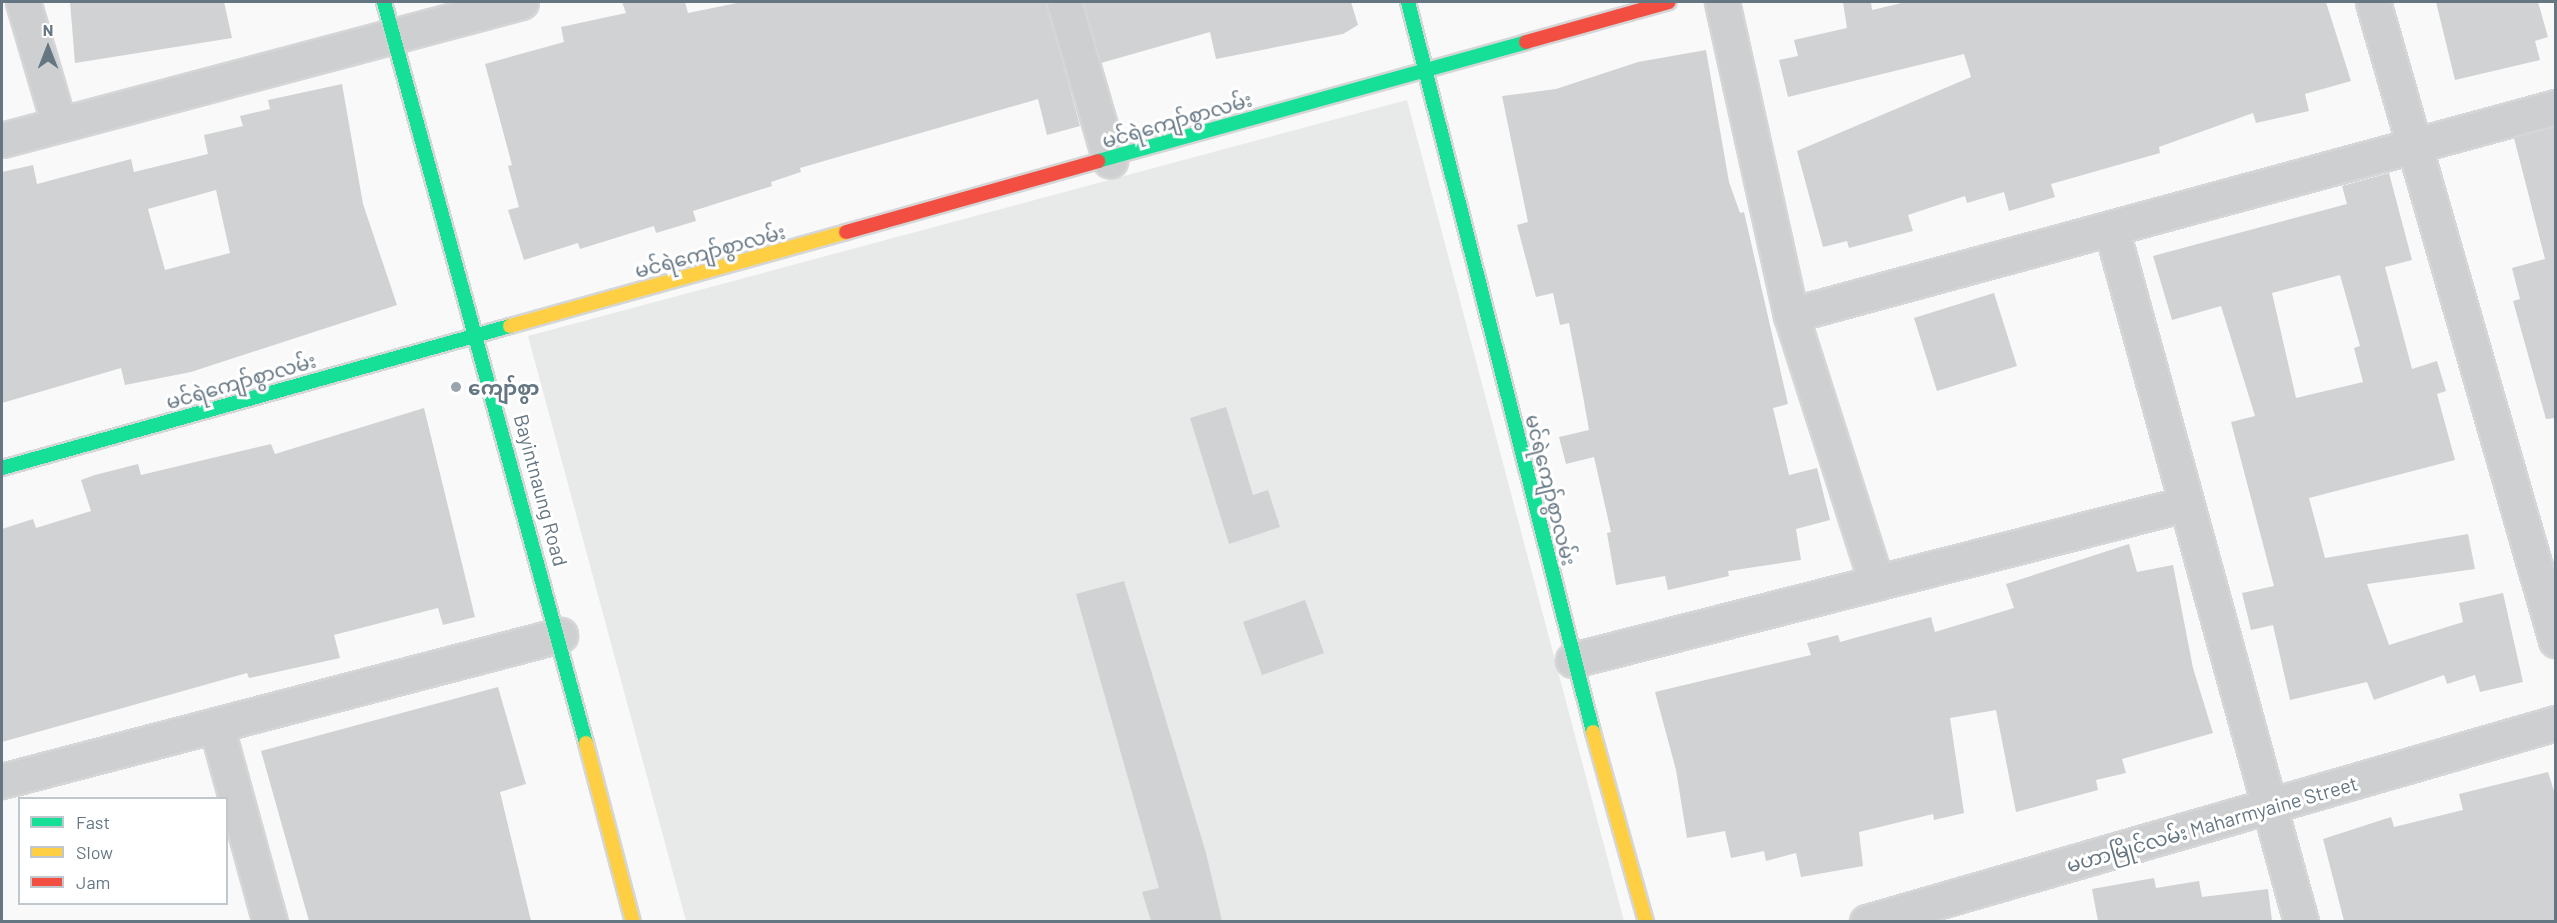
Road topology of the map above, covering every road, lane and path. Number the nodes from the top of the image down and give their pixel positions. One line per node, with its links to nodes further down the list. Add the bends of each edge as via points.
1 (23, 2): 12 (street)
2 (384, 2): 9 (street, Bayintnaung Road)
3 (521, 2): 9 (street)
4 (1064, 2): 15 (street)
5 (1408, 2): 10 (street, မင်ရဲကျော်စွာလမ်း)
6 (1669, 2): 10 (street, မင်ရဲကျော်စွာလမ်း)
7 (1722, 2): 17 (street)
8 (2373, 2): 14 (street)
9 (394, 37): 12 (street); 18 (street, Bayintnaung Road)
10 (1427, 67): 15 (street, မင်ရဲကျော်စွာလမ်း); 24 (street, မင်ရဲကျော်စွာလမ်း)
11 (2556, 107): 14 (street)
12 (59, 124): 13 (street)
13 (2, 140)
14 (2417, 146): 16 (street); 23 (street)
15 (1110, 160): 18 (street, မင်ရဲကျော်စွာလမ်း)
16 (2112, 231): 17 (street); 20 (street)
17 (1791, 315): 21 (street)
18 (479, 335): 19 (street, မင်ရဲကျော်စွာလမ်း); 22 (street, Bayintnaung Road)
19 (2, 468)
20 (2185, 504): 21 (street); 28 (street)
21 (1876, 582): 24 (street)
22 (560, 634): 26 (street); 30 (street, Bayintnaung Road)
23 (2556, 640)
24 (1573, 660): 31 (street, မင်ရဲကျော်စွာလမ်း)
25 (2556, 723): 28 (street, မဟာမြိုင်လမ်း Maharmyaine Street)
26 (216, 725): 27 (street); 29 (street)
27 (2, 781)
28 (2270, 808): 32 (street, မဟာမြိုင်လမ်း Maharmyaine Street); 33 (street)
29 (270, 921)
30 (633, 921)
31 (1646, 921)
32 (1867, 921)
33 (2301, 921)

